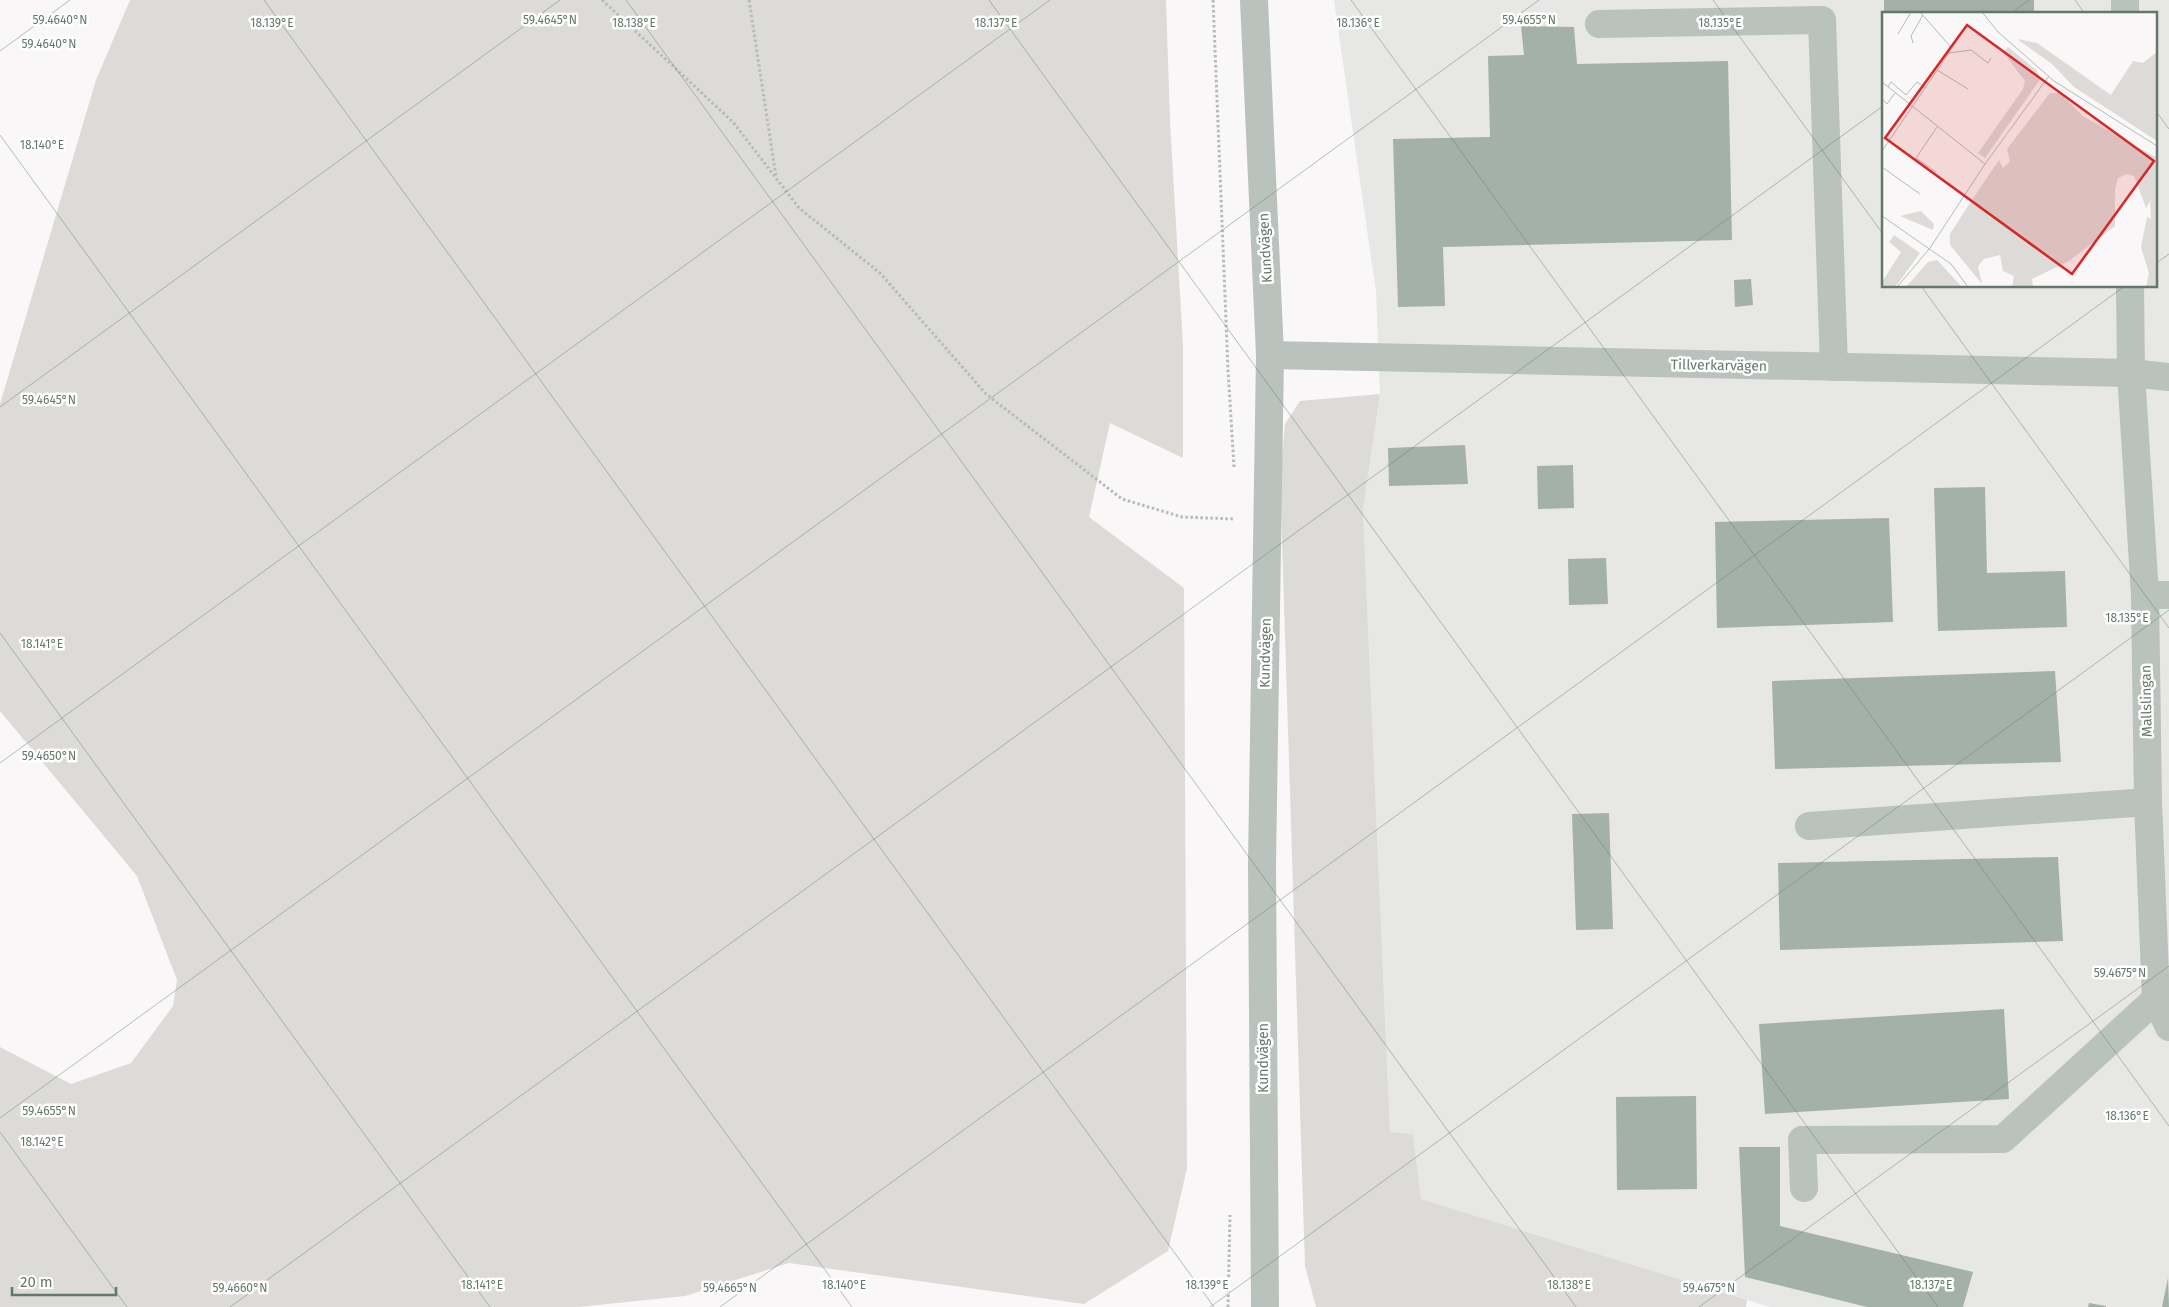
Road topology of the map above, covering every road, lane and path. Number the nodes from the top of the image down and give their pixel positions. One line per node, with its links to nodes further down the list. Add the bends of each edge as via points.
1 (602, 0): 6 (path, via 733,122)
2 (748, 0): 6 (path)
3 (1212, 0): 12 (path)
4 (1254, 0): 8 (street, Kundvägen)
5 (1598, 24): 9 (street, via 1822,20)
6 (776, 179): 13 (path, via 798,208 880,273 986,394 1122,499 1182,517)
7 (2130, 288): 10 (street, Mallslingan)
8 (1270, 355): 9 (street, Tillverkarvägen); 13 (street, Kundvägen)
9 (1834, 367): 10 (street, Tillverkarvägen)
10 (2131, 372): 11 (street, Tillverkarvägen); 14 (street, Mallslingan)
11 (2169, 377)
12 (1234, 469)
13 (1267, 520): 22 (street, Kundvägen, via 1262,864)
14 (2157, 595): 15 (street, Mallslingan)
15 (2148, 802): 16 (street); 17 (street, Mallslingan)
16 (1809, 826)
17 (2156, 1000): 18 (street, Mallslingan); 19 (street, via 2003,1139 1802,1140)
18 (2169, 1027)
19 (1804, 1188)
20 (1230, 1214): 21 (path)
21 (1228, 1307)
22 (1265, 1307)

